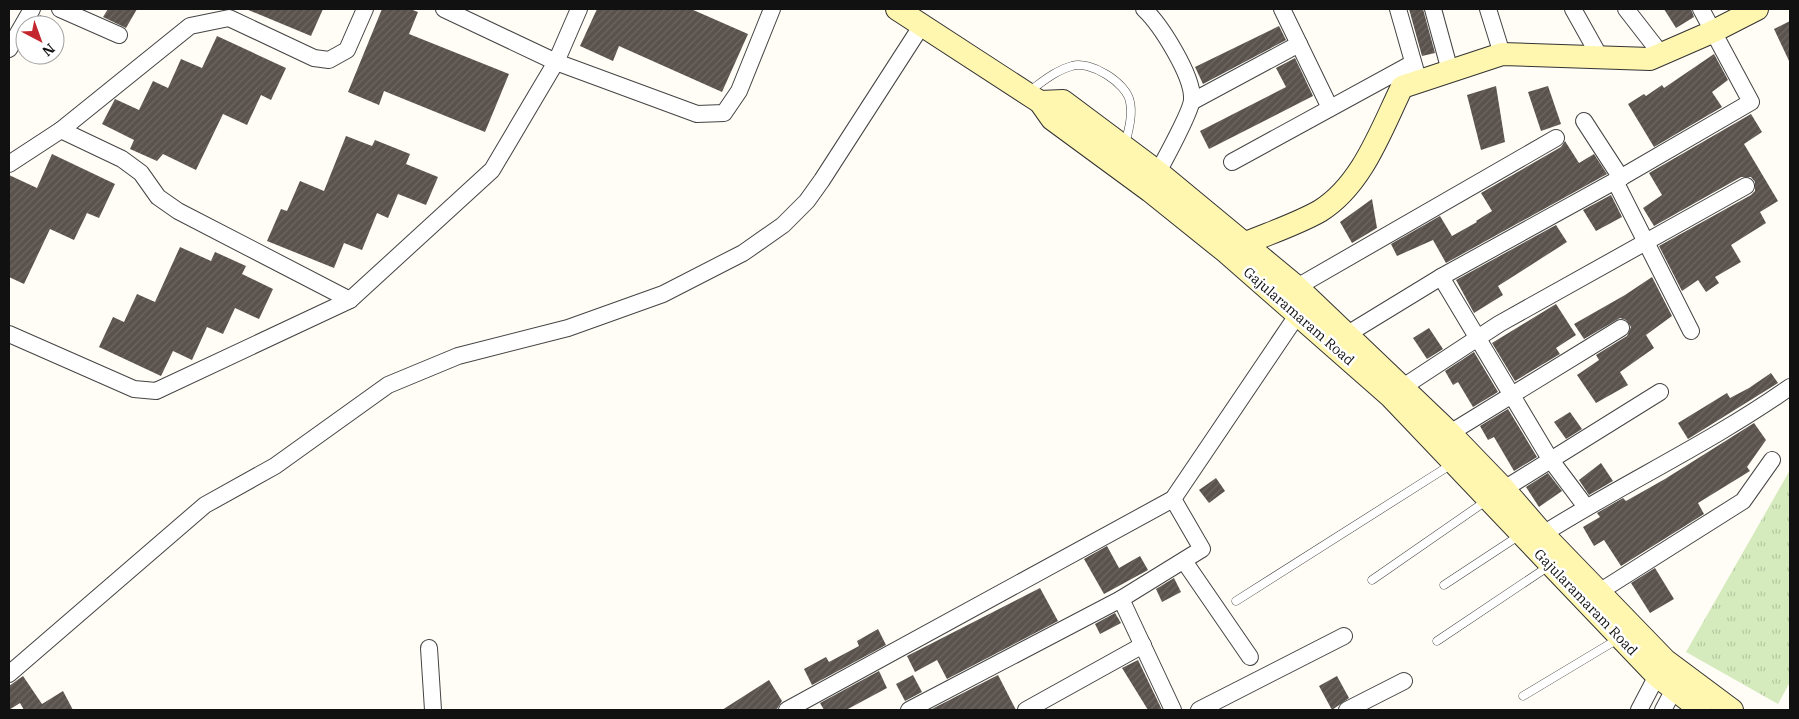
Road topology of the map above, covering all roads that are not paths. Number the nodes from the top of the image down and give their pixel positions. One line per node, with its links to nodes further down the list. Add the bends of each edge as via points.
1 (32, 9): 20 (street)
2 (60, 9): 18 (street)
3 (365, 9): 31 (street, via 347,50 329,60 314,58 229,18 190,26)
4 (444, 9): 24 (street)
5 (579, 9): 24 (street)
6 (772, 9): 24 (street, via 739,91 724,114 697,114)
7 (1144, 9): 28 (street, via 1166,36 1190,85)
8 (1282, 9): 19 (street)
9 (1398, 9): 26 (street)
10 (1433, 9): 25 (street)
11 (1488, 9): 21 (street)
12 (1573, 9): 23 (street)
13 (1626, 9): 22 (street)
14 (1701, 9): 17 (street)
15 (1757, 9): 17 (main road)
16 (909, 17): 27 (main road, Gajularamaram Road); 75 (street, via 822,180 783,225 743,253 663,294 568,328 458,356 388,385 289,456 205,505)
17 (1712, 32): 22 (main road); 37 (street, via 1751,102)
18 (119, 35)
19 (1299, 44): 28 (street); 29 (street)
20 (9, 49)
21 (1502, 54): 23 (main road); 25 (main road)
22 (1661, 54): 23 (main road, via 1650,59)
23 (1601, 59)
24 (556, 62): 43 (street, via 492,170)
25 (1450, 71): 26 (main road)
26 (1416, 72): 29 (street); 40 (main road, via 1402,87 1366,160 1345,190 1321,210)
27 (1033, 98): 33 (main road, via 1063,101); 33 (lane, via 1072,65 1092,67 1123,88 1130,101); 44 (main road, Gajularamaram Road, via 1052,118 1150,191)
28 (1193, 101): 36 (street)
29 (1330, 108): 34 (street)
30 (1584, 121): 37 (street)
31 (61, 130): 35 (street); 43 (street, via 122,159 141,172 158,197 178,210)
32 (1556, 138): 42 (street)
33 (1125, 146): 36 (main road)
34 (1232, 162)
35 (9, 164)
36 (1158, 172): 40 (main road)
37 (1618, 180): 39 (street); 41 (street)
38 (1746, 186): 39 (street)
39 (1646, 242): 46 (street); 49 (street)
40 (1246, 243): 42 (main road)
41 (1441, 277): 48 (street); 49 (street)
42 (1297, 287): 48 (main road)
43 (350, 300): 47 (street, via 156,391 134,389)
44 (1298, 314): 57 (main road, Gajularamaram Road, via 1390,396); 59 (street)
45 (1621, 328): 53 (street)
46 (1691, 331)
47 (9, 334)
48 (1346, 335): 50 (main road)
49 (1476, 338): 50 (street); 53 (street)
50 (1403, 387): 54 (main road)
51 (1790, 387): 60 (street, via 1752,414)
52 (1660, 392): 55 (street)
53 (1511, 397): 54 (street); 55 (street)
54 (1450, 433): 58 (main road)
55 (1550, 459): 58 (street); 60 (street)
56 (1772, 460): 66 (street, via 1743,501)
57 (1454, 462): 58 (main road, Gajularamaram Road); 68 (lane)
58 (1496, 494): 61 (main road, Gajularamaram Road); 64 (lane)
59 (1173, 499): 62 (street, via 1202,549); 80 (street)
60 (1586, 507): 61 (street)
61 (1532, 534): 63 (main road, Gajularamaram Road); 65 (lane); 66 (main road)
62 (1184, 561): 67 (street); 74 (street)
63 (1551, 564): 70 (main road, Gajularamaram Road); 71 (lane)
64 (1372, 580)
65 (1444, 585)
66 (1599, 592): 76 (main road)
67 (1121, 599): 72 (street); 81 (street)
68 (1236, 601)
69 (1344, 636): 84 (street)
70 (1620, 638): 76 (main road, Gajularamaram Road); 78 (lane)
71 (1437, 641)
72 (1143, 645): 82 (street); 83 (street)
73 (429, 648): 79 (street)
74 (1250, 657)
75 (9, 674)
76 (1670, 675): 86 (street); 87 (street); 88 (main road); 89 (main road, Gajularamaram Road)
77 (1404, 681): 85 (street)
78 (1523, 696)
79 (433, 710)
80 (787, 710)
81 (909, 710)
82 (1026, 710)
83 (1173, 710)
84 (1199, 710)
85 (1347, 710)
86 (1639, 710)
87 (1663, 710)
88 (1701, 710)
89 (1732, 710)

